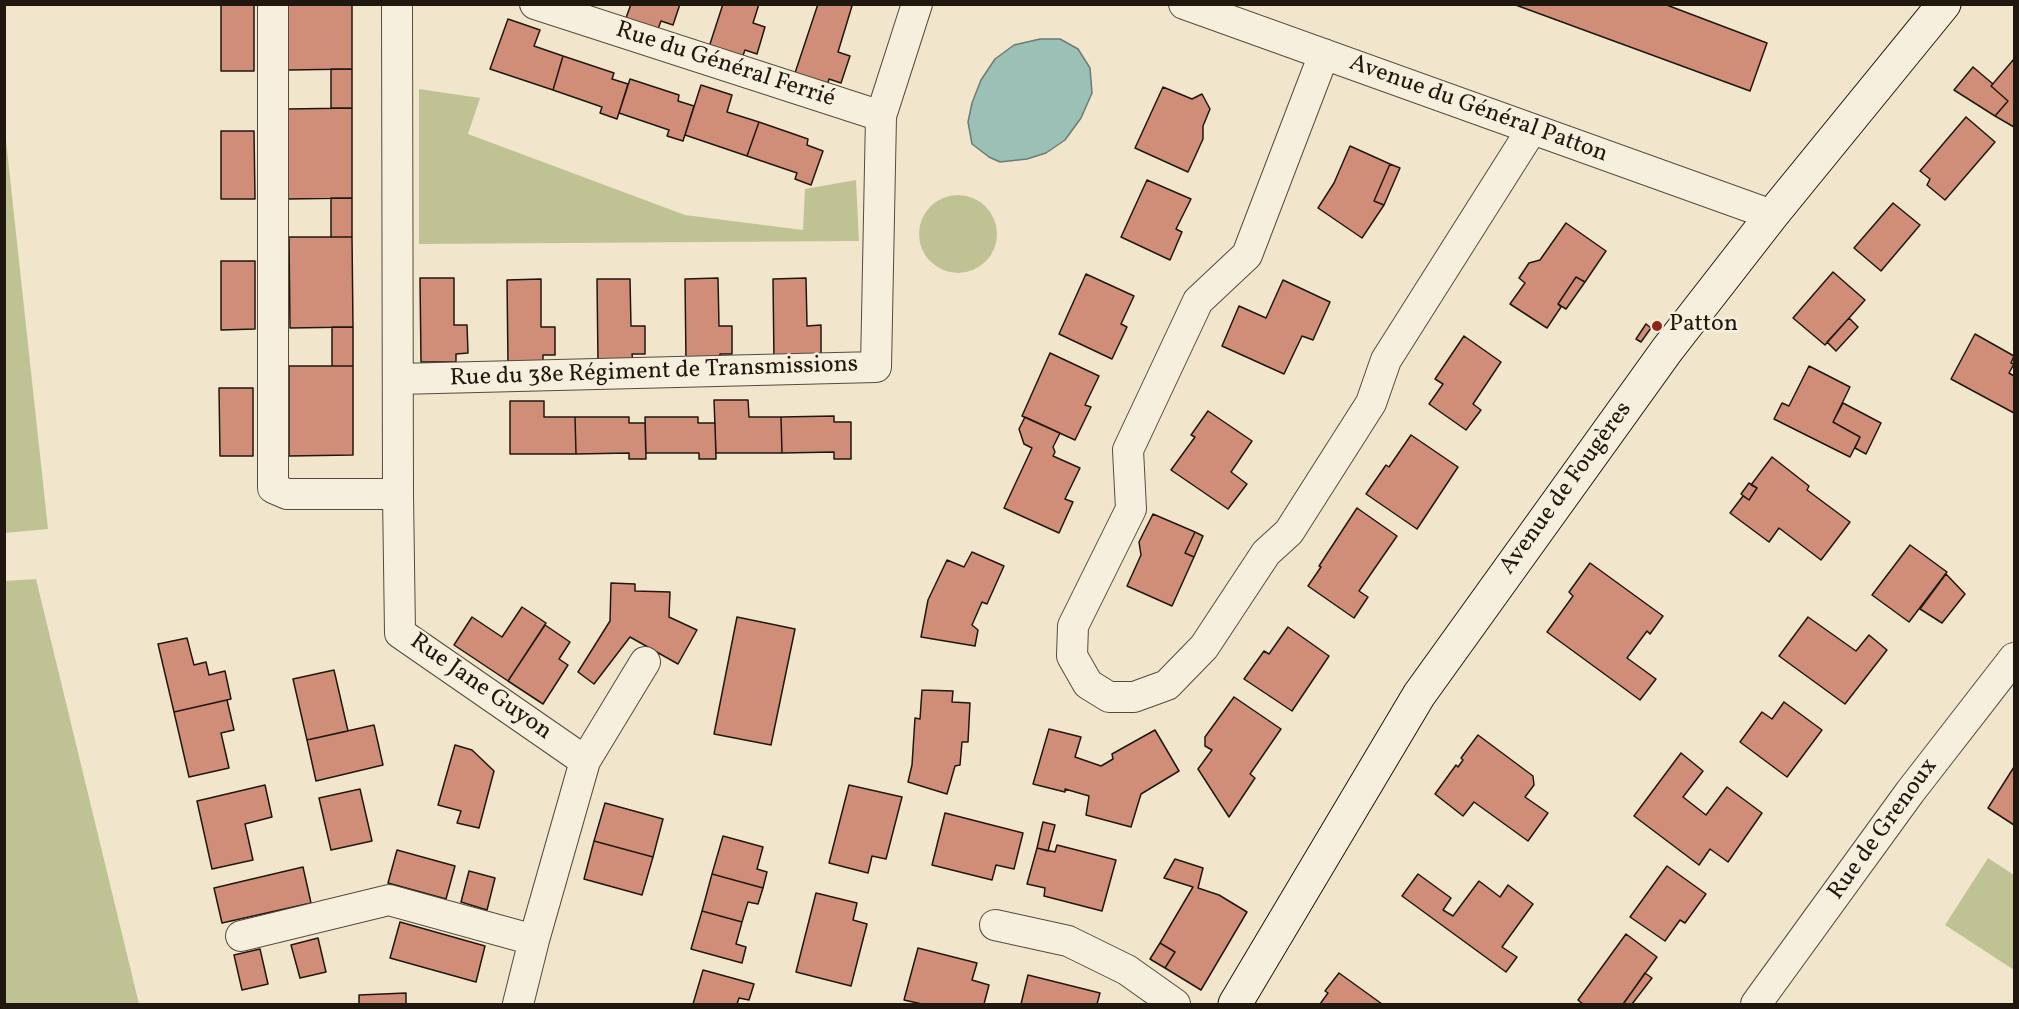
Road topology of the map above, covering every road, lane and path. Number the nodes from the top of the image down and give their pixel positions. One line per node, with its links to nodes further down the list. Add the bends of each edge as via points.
1 (273, 4): 12 (street, via 273,488 287,494)
2 (397, 4): 11 (street)
3 (535, 4): 8 (street, Rue du Général Ferrié)
4 (917, 4): 8 (street)
5 (1184, 4): 7 (street, Avenue du Général Patton)
6 (1944, 4): 10 (main road, Avenue de Fougères)
7 (1324, 54): 9 (street, Avenue du Général Patton); 9 (street, via 1247,255 1198,301 1128,450 1131,509 1073,626 1072,656 1088,684 1109,697 1134,697 1167,685 1204,647 1266,553 1289,532 1340,453 1371,403 1386,360)
8 (881, 116): 11 (street, Rue du 38e Régiment de Transmissions, via 876,367)
9 (1532, 129): 10 (street, Avenue du Général Patton)
10 (1772, 215): 21 (main road, Avenue de Fougères, via 1667,350 1419,695)
11 (398, 380): 12 (street)
12 (398, 494): 15 (street, Rue Jane Guyon, via 400,633)
13 (2014, 657): 22 (street, Rue de Grenoux, via 1910,792)
14 (645, 662): 15 (street)
15 (585, 761): 18 (street)
16 (995, 925): 20 (street, via 1068,941 1127,970)
17 (241, 936): 18 (street, via 389,900)
18 (534, 940): 19 (street)
19 (518, 1005)
20 (1175, 1005)
21 (1235, 1005)
22 (1756, 1005)

